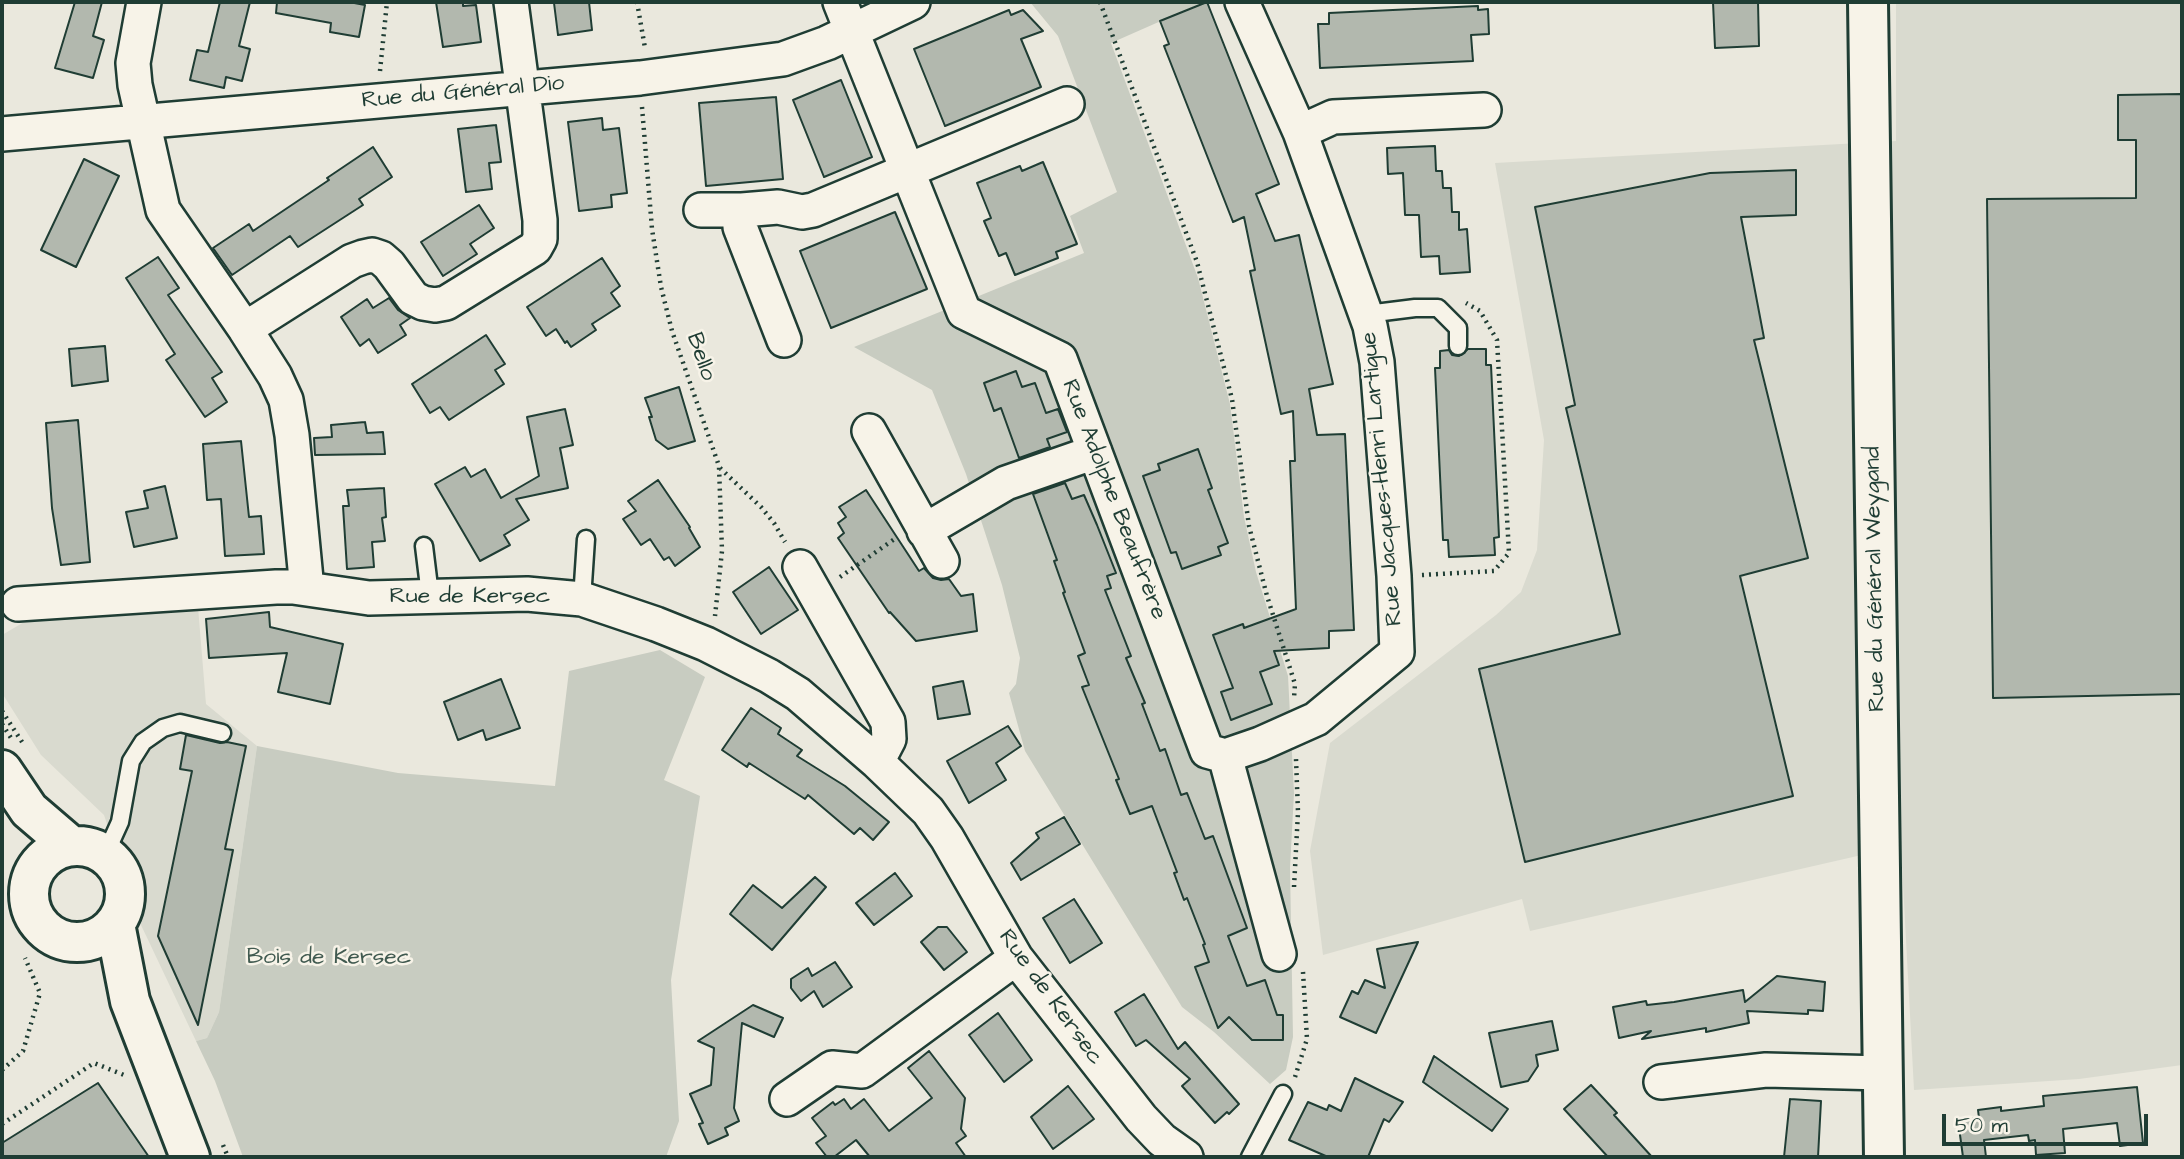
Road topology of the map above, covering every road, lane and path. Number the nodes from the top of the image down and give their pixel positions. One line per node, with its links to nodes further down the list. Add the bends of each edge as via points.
1 (144, 2): 15 (street, via 133,64)
2 (387, 2): 12 (path)
3 (511, 2): 11 (street)
4 (637, 2): 10 (path, Bello)
5 (913, 2): 9 (street, Rue du Général Dio)
6 (1100, 2): 40 (path, via 1198,262 1232,399 1249,526 1295,684)
7 (1242, 2): 16 (street, Rue Jacques-Henri Lartigue)
8 (1868, 2): 56 (street, Rue du Général Weygand)
9 (846, 16): 10 (street, Rue du Général Dio, via 827,43 783,59); 18 (street, Rue Adolphe Beaufrère)
10 (645, 77): 11 (street, Rue du Général Dio); 28 (path, Bello, via 652,229 661,287)
11 (522, 87): 12 (street, Rue du Général Dio); 23 (street, via 540,220 535,248 446,303 435,305 413,298 381,258 362,257)
12 (377, 100): 15 (street, Rue du Général Dio)
13 (1067, 104): 18 (street)
14 (1484, 110): 16 (street, via 1333,117)
15 (143, 121): 17 (street, Rue du Général Dio); 23 (street, via 163,210)
16 (1300, 132): 22 (street, Rue Jacques-Henri Lartigue)
17 (2, 134)
18 (907, 170): 20 (street, via 813,210); 27 (street, Rue Adolphe Beaufrère, via 964,312 1060,359)
19 (701, 210): 20 (street)
20 (742, 211): 24 (street, via 740,226)
21 (1461, 301): 33 (path, via 1480,311 1497,340 1509,553 1494,571)
22 (1367, 314): 25 (lane, via 1438,308 1458,328); 33 (street, Rue Jacques-Henri Lartigue, via 1377,362)
23 (245, 329): 35 (street, via 275,376 290,412)
24 (784, 340)
25 (1458, 346)
26 (869, 431): 29 (street)
27 (1095, 452): 29 (street, via 1006,483); 42 (street, Rue Adolphe Beaufrère)
28 (719, 466): 34 (path, via 774,523); 39 (path, Bello, via 722,551 715,615)
29 (922, 526): 32 (street); 34 (path)
30 (586, 539): 37 (lane)
31 (424, 546): 36 (lane)
32 (942, 561)
33 (1394, 576): 40 (street, Rue Jacques-Henri Lartigue, via 1397,652 1316,719)
34 (808, 581): 43 (street, via 888,722 889,739)
35 (304, 589): 36 (street, Rue de Kersec, via 369,598); 38 (street, Rue de Kersec)
36 (430, 595): 37 (street, Rue de Kersec)
37 (582, 598): 39 (street, Rue de Kersec)
38 (18, 604)
39 (706, 644): 43 (street, Rue de Kersec, via 798,694)
40 (1293, 730): 42 (street, Rue Jacques-Henri Lartigue); 48 (path, via 1298,812)
41 (222, 733): 46 (lane, via 180,723 143,742 131,761 120,822)
42 (1216, 753): 53 (street, Rue Adolphe Beaufrère)
43 (877, 762): 52 (street, Rue de Kersec, via 938,824)
44 (2, 770): 45 (street)
45 (29, 810): 46 (street); 47 (street)
46 (88, 850): 47 (street, via 57,850); 49 (street, via 121,873 124,905)
47 (36, 868): 50 (street, via 29,897 40,926 53,936)
48 (1294, 898)
49 (114, 924): 50 (street); 54 (street)
50 (80, 943): 54 (street)
51 (25, 958): 55 (path, via 40,993 23,1051)
52 (1016, 958): 60 (street, via 862,1071 832,1068); 63 (street, Rue de Kersec, via 1141,1118)
53 (1291, 960): 59 (path, via 1307,1039 1292,1087)
54 (130, 1001): 58 (street)
55 (2, 1070)
56 (1883, 1073): 57 (street, via 1766,1070); 65 (street, Rue du Général Weygand)
57 (1661, 1082)
58 (166, 1091): 61 (path, via 94,1063); 62 (street)
59 (1283, 1094): 64 (lane)
60 (787, 1099)
61 (2, 1124)
62 (190, 1157)
63 (1186, 1157)
64 (1250, 1157)
65 (1884, 1157)

